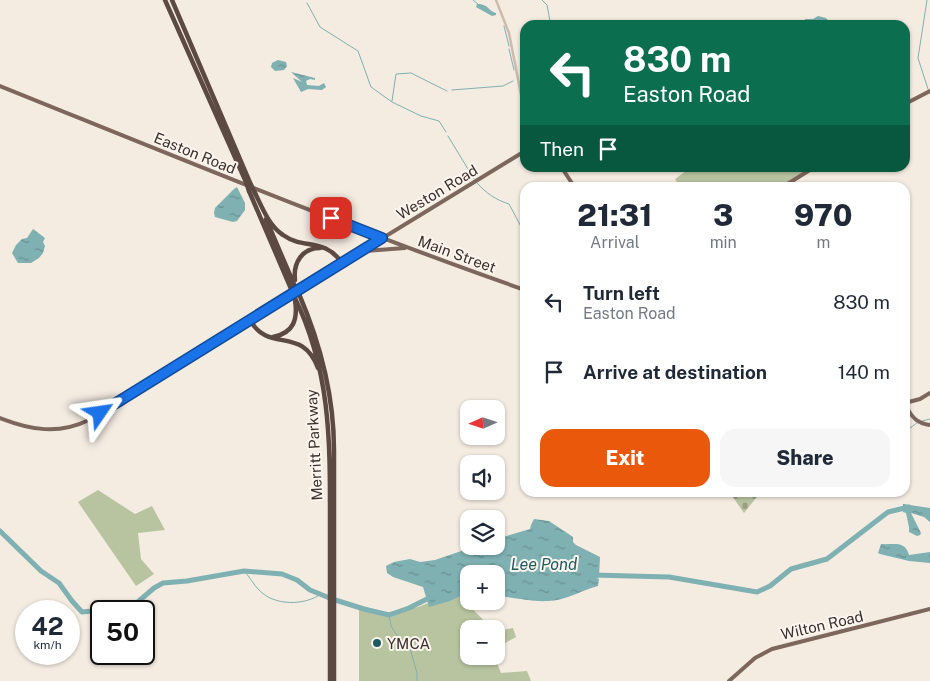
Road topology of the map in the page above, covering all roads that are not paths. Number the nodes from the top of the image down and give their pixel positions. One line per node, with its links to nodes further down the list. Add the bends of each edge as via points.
1 (166, 0): 18 (highway, Merritt Parkway, bridge)
2 (172, 0): 11 (highway, Merritt Parkway, bridge)
3 (496, 0): 5 (street, via 509,33)
4 (0, 86): 12 (main road, Easton Road)
5 (520, 89)
6 (929, 91): 7 (main road)
7 (910, 101)
8 (520, 155): 12 (main road, Weston Road)
9 (807, 172): 10 (main road)
10 (791, 182)
11 (255, 193): 14 (highway, via 272,225 283,236); 18 (highway, Merritt Parkway)
12 (382, 238): 13 (main road, Main Street); 15 (main road, Weston Road)
13 (407, 248): 15 (main road, Weston Road); 17 (main road, Main Street)
14 (329, 249): 16 (highway); 18 (highway, via 313,248 297,261)
15 (361, 252): 16 (main road, Weston Road)
16 (342, 263): 19 (main road, Weston Road)
17 (520, 288)
18 (295, 292): 20 (highway, via 296,313 292,326 285,334); 23 (highway, Merritt Parkway, via 315,349); 27 (highway, Merritt Parkway, via 318,342 332,406)
19 (250, 320): 20 (highway, via 258,332); 25 (main road, Weston Road, via 81,424 42,430)
20 (271, 338): 23 (highway, via 297,343 312,355)
21 (930, 393): 22 (main road)
22 (910, 402)
23 (326, 403): 27 (highway, Merritt Parkway, via 330,446)
24 (910, 412): 26 (main road, via 920,423)
25 (0, 418)
26 (930, 425)
27 (332, 583): 29 (highway, Merritt Parkway)
28 (930, 609): 32 (main road, Wilton Road, via 775,647 758,656)
29 (332, 614): 30 (highway, Merritt Parkway); 31 (highway, Merritt Parkway)
30 (330, 681)
31 (334, 681)
32 (729, 681)

